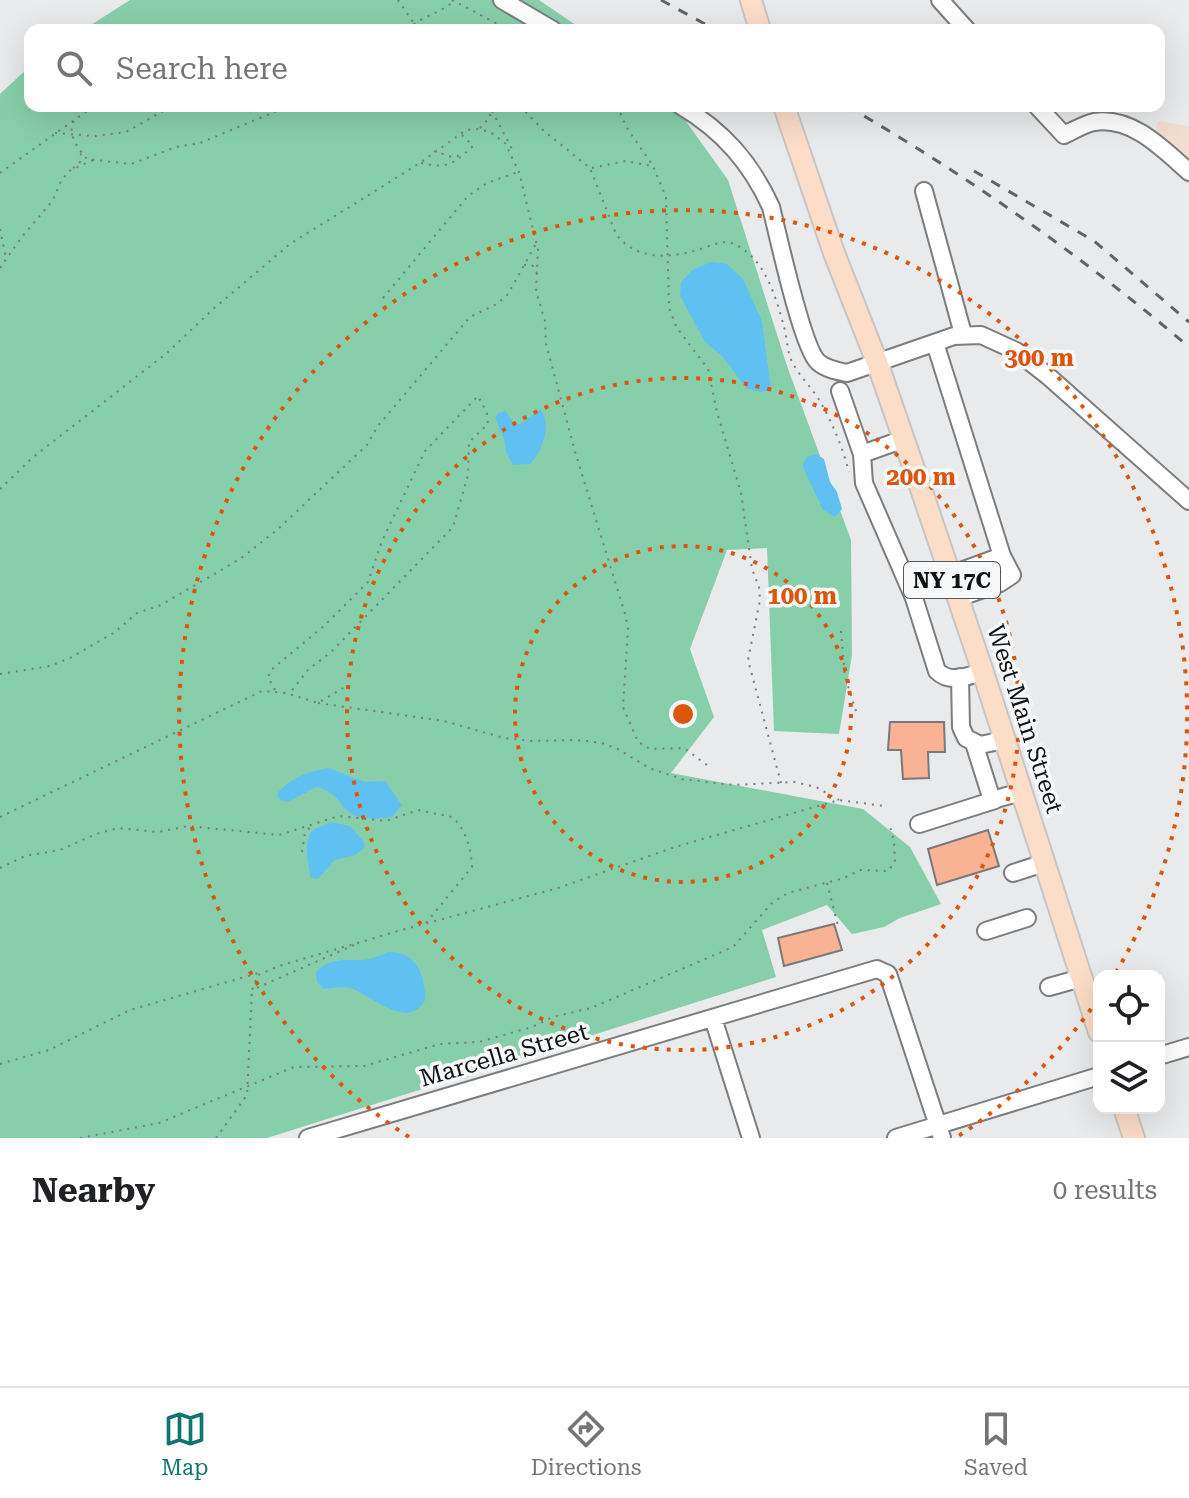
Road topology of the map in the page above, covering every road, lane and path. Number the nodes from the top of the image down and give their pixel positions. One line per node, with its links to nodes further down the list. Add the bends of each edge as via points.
1 (398, 0): 6 (path)
2 (502, 0): 9 (street)
3 (751, 0): 10 (main road)
4 (940, 0): 11 (street)
5 (453, 1): 7 (path); 8 (path)
6 (412, 24)
7 (413, 24)
8 (499, 24)
9 (543, 24)
10 (758, 24)
11 (962, 24)
12 (86, 112): 22 (path)
13 (161, 112): 26 (path, via 126,132)
14 (275, 112): 31 (path, via 131,164)
15 (491, 112): 23 (path)
16 (493, 112): 29 (path)
17 (526, 112): 34 (path)
18 (620, 112): 33 (path)
19 (689, 112): 50 (street, via 724,137 762,188 819,364 847,373)
20 (786, 112): 50 (main road, West Main Street / NY 17C)
21 (1043, 112): 37 (street, via 1064,135 1094,122 1145,133)
22 (74, 121): 24 (path); 26 (path)
23 (478, 129): 25 (path); 29 (path, via 500,139)
24 (55, 133): 26 (path); 38 (path)
25 (461, 134): 27 (path); 30 (path, via 473,146)
26 (72, 135): 28 (path)
27 (434, 151): 30 (path); 32 (path)
28 (81, 152): 31 (path); 35 (path, via 80,162)
29 (511, 153): 36 (path)
30 (463, 155): 32 (path, via 450,165)
31 (94, 160): 35 (path)
32 (420, 163): 55 (path, via 290,244)
33 (653, 166): 34 (path, via 625,161); 42 (path, via 666,197)
34 (590, 168): 42 (path, via 622,242 634,250)
35 (69, 171): 43 (path)
36 (519, 172): 41 (path); 47 (path, via 468,196)
37 (1189, 172)
38 (0, 173)
39 (924, 191): 48 (street)
40 (0, 229): 43 (path)
41 (537, 242): 44 (path); 46 (path)
42 (667, 256): 54 (path, via 721,242 752,255 779,311 789,355 822,405); 72 (path, via 669,308 677,328 708,369 741,493 760,600 748,660)
43 (6, 259): 45 (path)
44 (523, 266): 46 (path, via 532,265); 62 (path, via 508,294 470,317 367,445 240,559 161,605 137,613 70,658)
45 (0, 268)
46 (537, 273): 71 (path, via 546,344 626,617 623,707 643,746 684,748)
47 (383, 298)
48 (963, 334): 49 (street); 56 (street, via 981,335 1016,351)
49 (935, 343): 50 (street); 57 (street)
50 (877, 362): 52 (main road, West Main Street / NY 17C)
51 (840, 391): 53 (street)
52 (904, 439): 53 (street); 58 (main road, West Main Street / NY 17C)
53 (862, 454): 63 (street, via 864,483 914,598 937,671 944,677)
54 (850, 477)
55 (0, 489)
56 (1189, 501)
57 (1002, 556): 58 (street); 59 (street, via 1010,579)
58 (950, 575): 59 (main road, West Main Street / NY 17C)
59 (958, 598): 61 (main road, West Main Street / NY 17C)
60 (841, 631): 68 (path, via 845,677)
61 (983, 672): 63 (street); 69 (main road, West Main Street / NY 17C)
62 (0, 674)
63 (960, 677): 70 (street, via 961,727)
64 (343, 688): 67 (path)
65 (275, 690): 66 (path); 66 (path, via 268,677 271,670 368,582 425,451 478,396 488,424 469,442 468,475 453,527); 77 (path, via 251,695)
66 (289, 694): 67 (path)
67 (318, 703): 72 (path, via 444,721 504,738 602,743 682,779)
68 (856, 711)
69 (1004, 740): 70 (street); 73 (main road, West Main Street / NY 17C)
70 (974, 743): 75 (street)
71 (707, 765)
72 (781, 783): 74 (path, via 806,783)
73 (1021, 792): 75 (street); 82 (main road, West Main Street / NY 17C)
74 (839, 800): 76 (path); 87 (path)
75 (995, 800): 79 (street)
76 (884, 806)
77 (0, 817)
78 (889, 823): 85 (path, via 893,868 860,870)
79 (919, 824)
80 (311, 825): 81 (path); 83 (path, via 279,835 188,826 158,832 118,828); 87 (path, via 339,816 386,821 418,810 460,823 472,867)
81 (302, 852)
82 (1044, 863): 84 (street); 92 (main road, West Main Street / NY 17C)
83 (0, 868)
84 (1013, 873)
85 (827, 882): 88 (path); 101 (path, via 773,902 733,947 591,1008 479,1042 440,1044 364,1066 294,1067)
86 (1027, 918): 89 (street)
87 (426, 924): 90 (path)
88 (838, 926)
89 (986, 931)
90 (354, 945): 91 (path); 94 (path)
91 (267, 971): 94 (path, via 258,975); 99 (path, via 130,1010 49,1050)
92 (1081, 978): 93 (street); 95 (main road, West Main Street / NY 17C)
93 (1049, 987)
94 (252, 990): 101 (path)
95 (1093, 1014)
96 (713, 1018): 103 (street, Marcella Street, via 881,970 888,974); 106 (street, Marcella Street); 107 (street)
97 (1189, 1047): 98 (street)
98 (1165, 1054)
99 (0, 1064)
100 (1093, 1078): 103 (street)
101 (248, 1086): 104 (path, via 159,1123); 105 (path, via 245,1101)
102 (1126, 1114): 109 (main road)
103 (940, 1132): 108 (street)
104 (80, 1138)
105 (216, 1138)
106 (308, 1138)
107 (751, 1138)
108 (896, 1138)
109 (1134, 1138)

